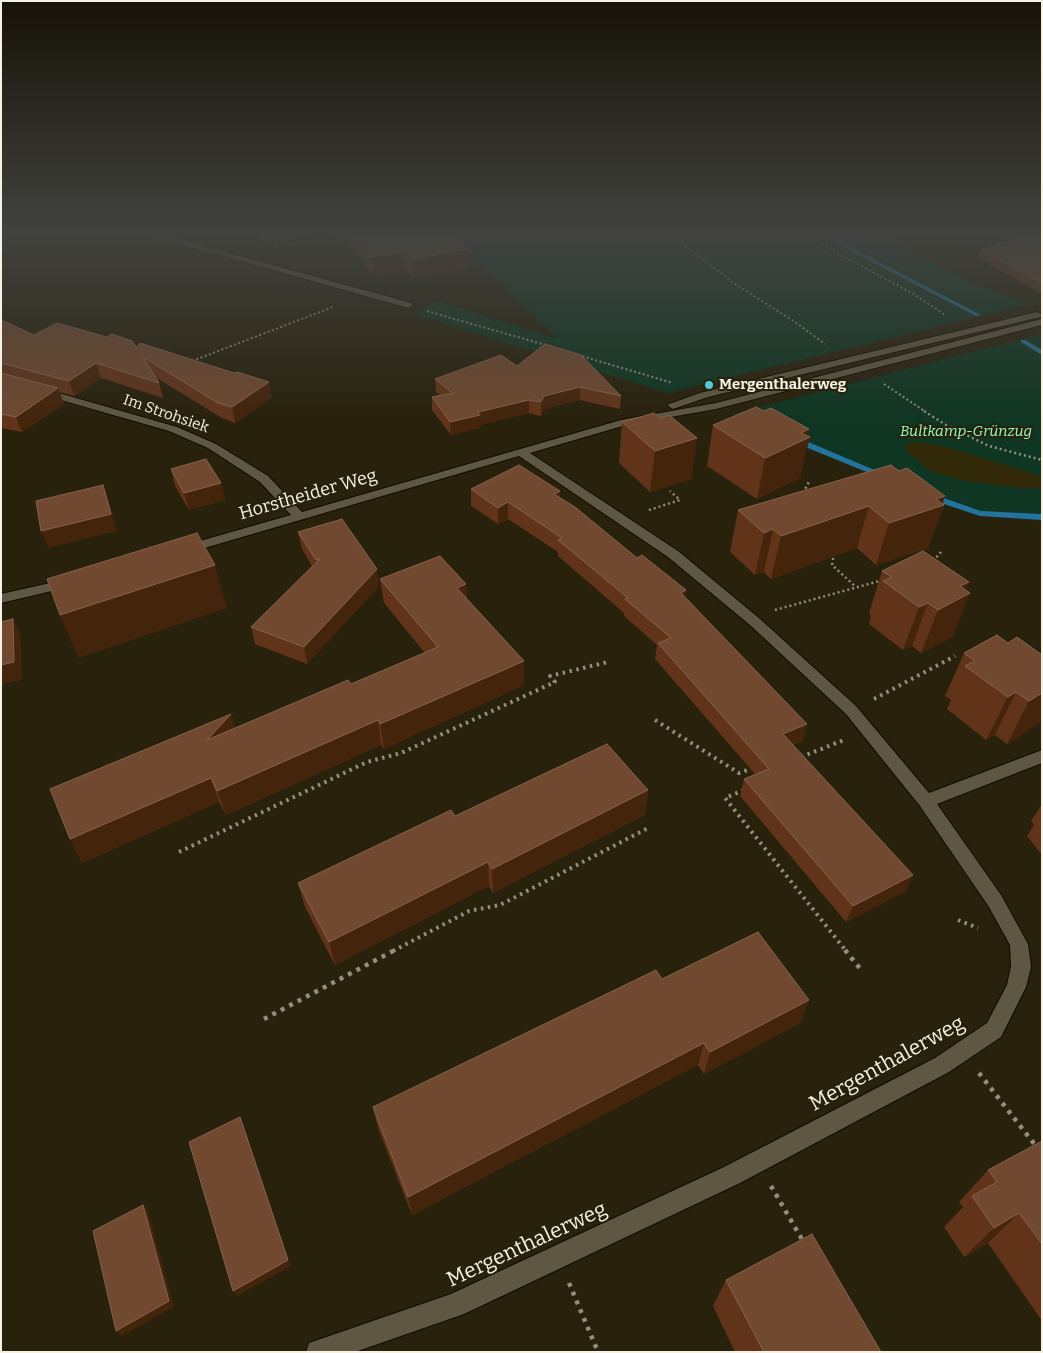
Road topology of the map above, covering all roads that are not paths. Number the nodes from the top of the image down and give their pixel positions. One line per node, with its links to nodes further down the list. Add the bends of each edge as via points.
1 (379, 297): 2 (street)
2 (408, 305)
3 (1042, 314): 6 (street, Horstheider Weg, via 704,395)
4 (1042, 322): 6 (street, Horstheider Weg, via 716,406)
5 (30, 388): 8 (street, Im Strohsiek, via 173,429 212,446 264,479)
6 (625, 422): 7 (street, Horstheider Weg)
7 (520, 452): 8 (street, Horstheider Weg); 13 (street, Mergenthalerweg, via 673,554 749,617 851,710)
8 (299, 516): 9 (street, Horstheider Weg)
9 (175, 552)
10 (79, 580): 11 (street)
11 (1, 599)
12 (1042, 756): 13 (street)
13 (926, 801): 14 (street, Mergenthalerweg, via 995,901 1019,944 1021,967 1016,987 994,1030 942,1065 758,1162 455,1306)
14 (318, 1352)

